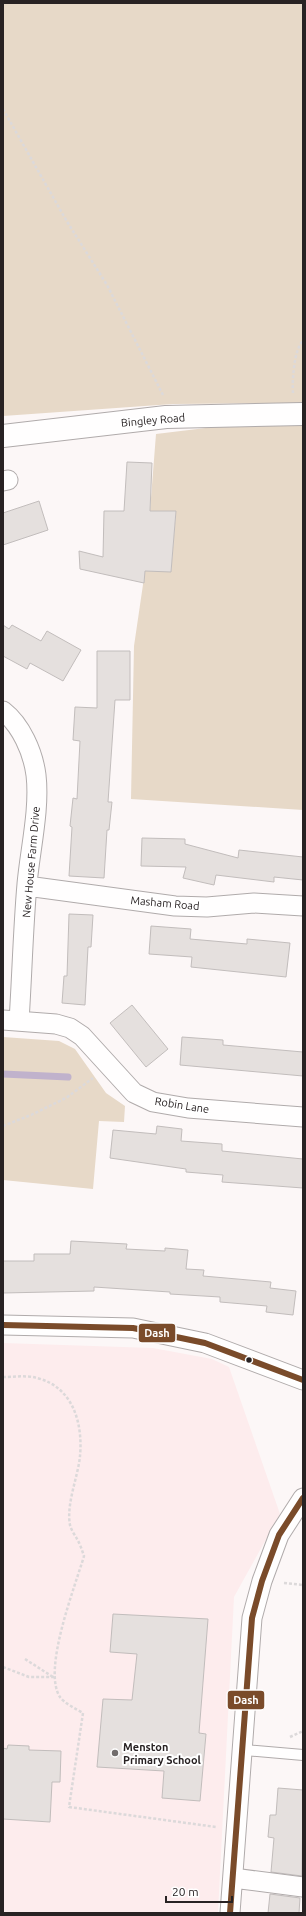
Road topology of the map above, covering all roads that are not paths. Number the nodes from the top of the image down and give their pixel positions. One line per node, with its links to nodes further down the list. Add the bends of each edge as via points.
1 (299, 414): 2 (street, Bingley Road, via 166,417)
2 (3, 436)
3 (3, 711): 4 (street, New House Farm Drive, via 17,727 34,760 36,801)
4 (27, 886): 5 (street, Masham Road, via 174,906 208,907 254,903); 6 (street, New House Farm Drive)
5 (303, 906)
6 (11, 1021): 7 (street, Robin Lane, via 56,1024 70,1028 82,1036 134,1093 152,1102 188,1108)
7 (303, 1117)
8 (3, 1325): 9 (street, via 133,1328 205,1342)
9 (303, 1380)
10 (303, 1498): 11 (street, via 279,1535 252,1618)
11 (244, 1750): 12 (lane); 13 (street)
12 (303, 1755)
13 (233, 1878): 14 (street); 15 (street)
14 (303, 1887)
15 (230, 1913)

